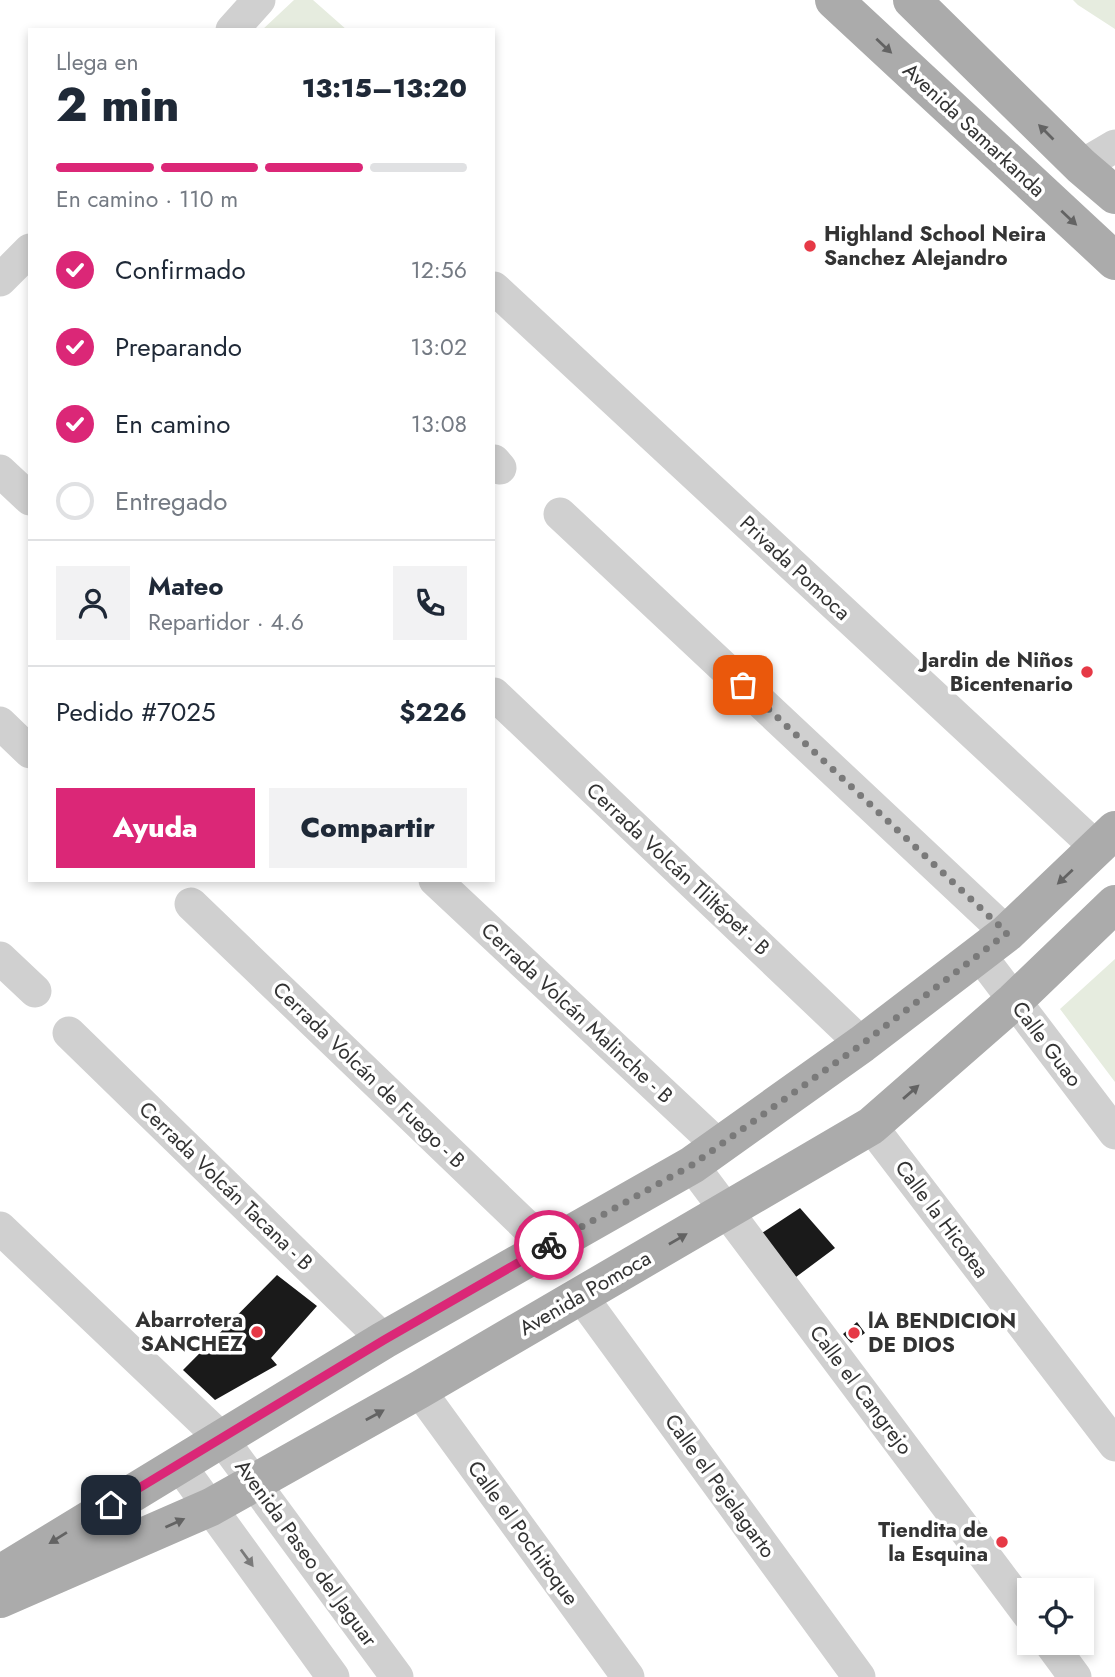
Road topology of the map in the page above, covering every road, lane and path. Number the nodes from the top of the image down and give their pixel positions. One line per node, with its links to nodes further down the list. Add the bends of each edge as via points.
1 (259, 0): 4 (street)
2 (912, 0): 6 (main road, one-way to 2)
3 (836, 1): 9 (main road, Avenida Samarkanda, one-way to 9)
4 (234, 28)
5 (1115, 146): 6 (street)
6 (1081, 166): 7 (main road)
7 (1115, 195)
8 (28, 252): 10 (street)
9 (1115, 261)
10 (0, 280)
11 (495, 289): 18 (street, Privada Pomoca)
12 (0, 471): 13 (street)
13 (28, 497)
14 (560, 514): 22 (street, Calle Guao)
15 (495, 695): 27 (street, Cerrada Volcán Tliltépet - B)
16 (0, 723): 17 (street)
17 (28, 750)
18 (1106, 839): 22 (main road, one-way to 22)
19 (437, 882): 30 (street, Cerrada Volcán Malinche - B)
20 (191, 904): 33 (street, Cerrada Volcán de Fuego - B)
21 (1115, 904): 25 (main road, Avenida Pomoca)
22 (993, 943): 25 (street, Calle Guao); 27 (main road)
23 (0, 958): 24 (street)
24 (35, 991)
25 (1014, 1001): 28 (main road, Avenida Pomoca, one-way to 25); 29 (street, Calle Guao)
26 (69, 1033): 35 (street, Cerrada Volcán Tacana - B)
27 (862, 1044): 30 (main road)
28 (871, 1126): 31 (main road, Avenida Pomoca); 38 (street, Calle la Hicotea)
29 (1115, 1133)
30 (705, 1155): 31 (street, Calle el Cangrejo); 33 (main road)
31 (727, 1210): 34 (main road, Avenida Pomoca, one-way to 31); 44 (street, Calle el Cangrejo)
32 (0, 1228): 37 (street, Avenida Paseo del Jaguar)
33 (547, 1246): 35 (main road)
34 (581, 1296): 36 (main road, Avenida Pomoca); 49 (street, Calle el Pejelagarto)
35 (384, 1340): 37 (main road)
36 (419, 1390): 40 (main road, Avenida Pomoca, one-way to 36); 48 (street, Calle el Pochitoque)
37 (221, 1438): 39 (main road); 40 (street, Avenida Paseo del Jaguar)
38 (1115, 1445)
39 (178, 1463): 41 (street); 42 (main road, one-way to 42)
40 (254, 1483): 41 (main road, Avenida Pomoca); 47 (street, Avenida Paseo del Jaguar)
41 (211, 1507): 43 (main road, Avenida Pomoca, one-way to 41); 46 (street, one-way to 46)
42 (0, 1574)
43 (0, 1599)
44 (1017, 1599)
45 (1059, 1655): 50 (street)
46 (332, 1677)
47 (397, 1677)
48 (628, 1677)
49 (859, 1677)
50 (1075, 1677)

